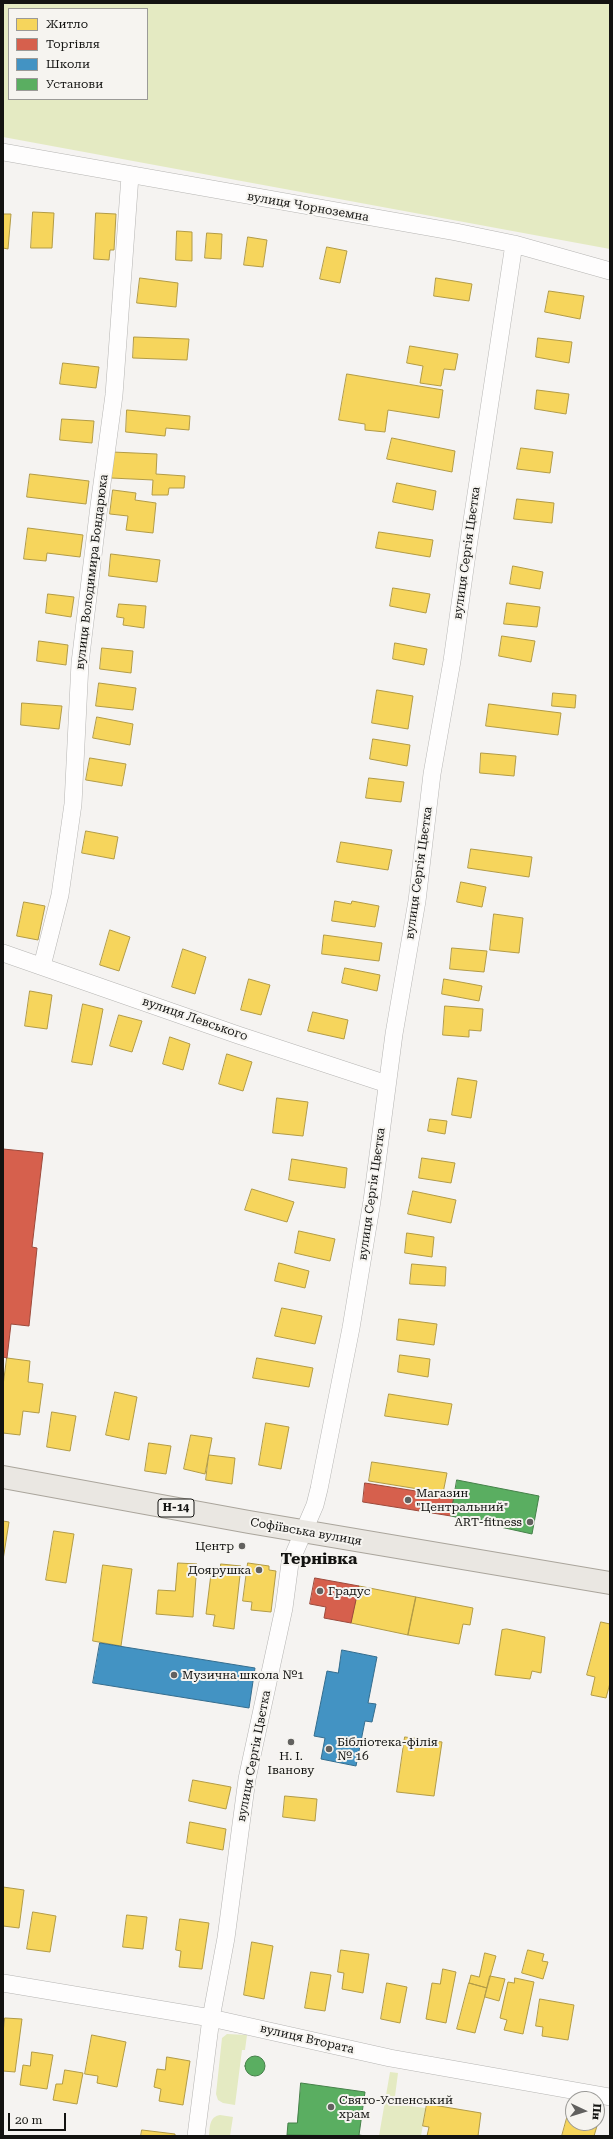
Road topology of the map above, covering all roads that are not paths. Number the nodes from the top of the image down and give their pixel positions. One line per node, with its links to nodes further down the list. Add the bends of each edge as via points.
1 (3, 152): 2 (street, вулиця Чорноземна)
2 (130, 176): 3 (street, вулиця Чорноземна); 6 (street, вулиця Володимира Бондарюка, via 114,395 80,663 73,804 60,894)
3 (514, 244): 4 (street, вулиця Чорноземна); 7 (street, вулиця Сергія Цвєтка, via 452,661 432,774 417,901)
4 (610, 271)
5 (3, 953): 6 (street, вулиця Левського)
6 (42, 966): 7 (street, вулиця Левського, via 238,1035)
7 (388, 1084): 9 (street, вулиця Сергія Цвєтка, via 351,1328 319,1489)
8 (3, 1477): 9 (main road, Софіївська вулиця / Н-14)
9 (304, 1531): 10 (main road, Софіївська вулиця / Н-14); 12 (street, вулиця Сергія Цвєтка, via 290,1563 284,1608 247,1779 226,1938)
10 (610, 1583)
11 (3, 1983): 12 (street, вулиця Втората)
12 (211, 2018): 13 (street, вулиця Втората, via 390,2058); 14 (street, вулиця Сергія Цвєтка)
13 (610, 2097)
14 (196, 2136)

